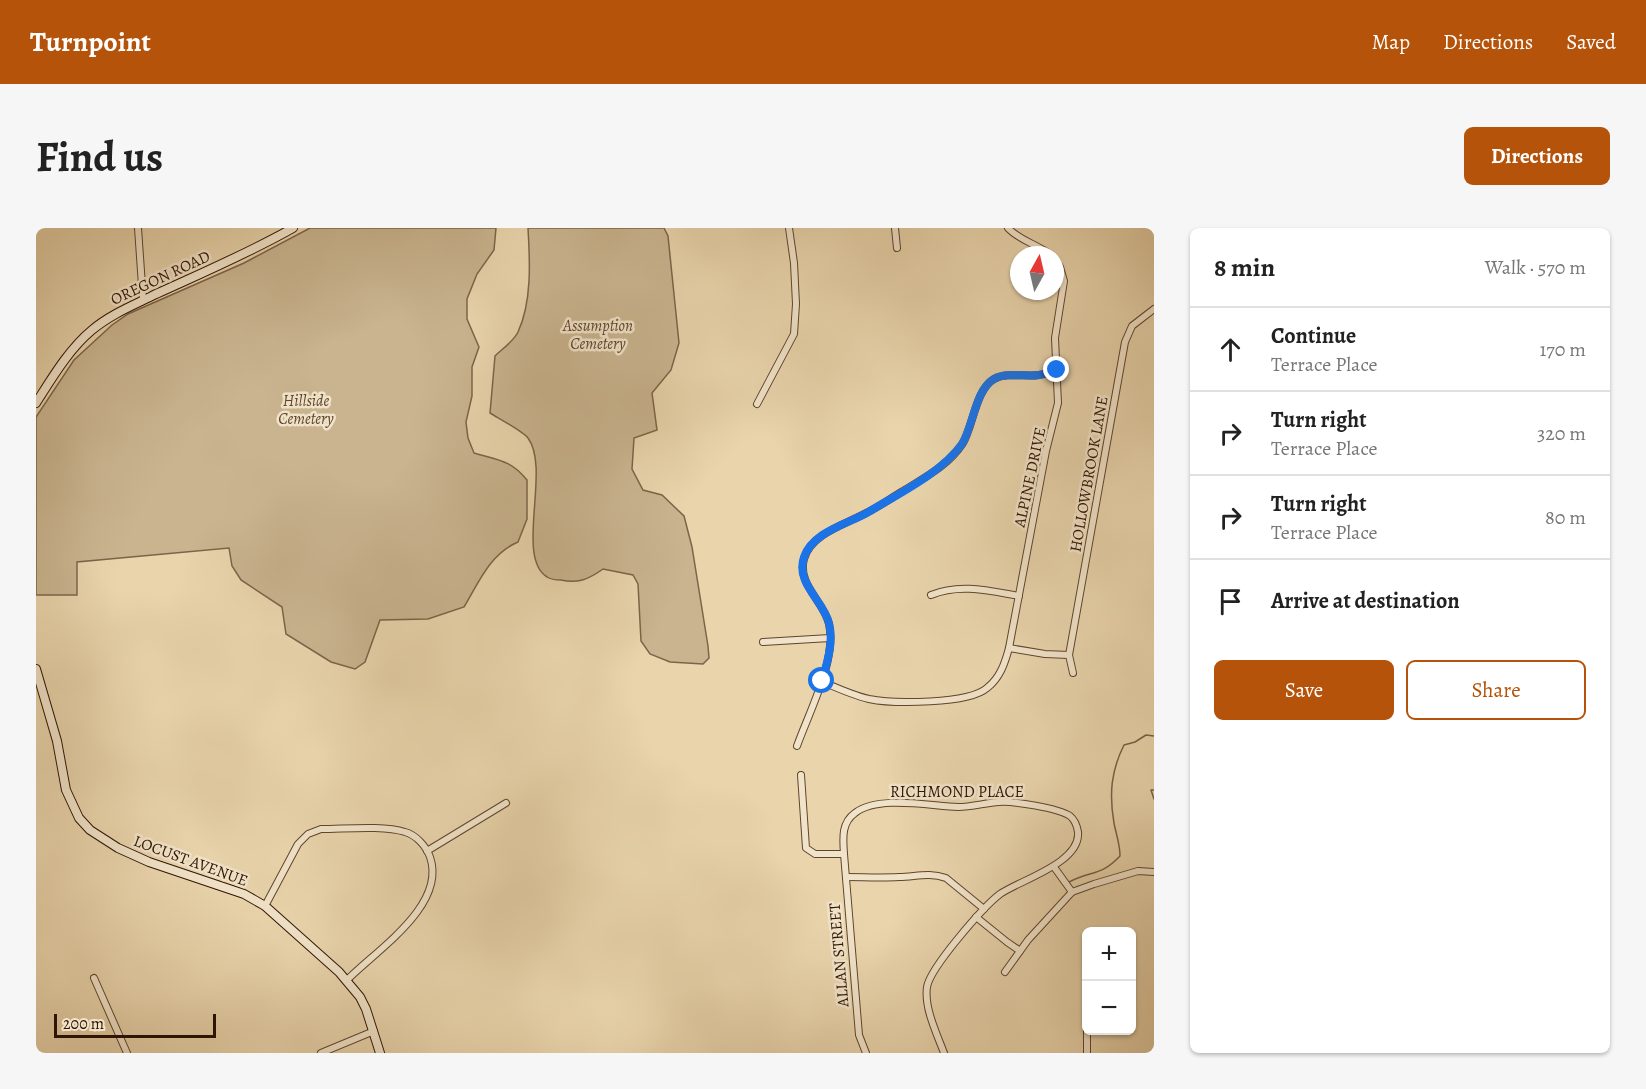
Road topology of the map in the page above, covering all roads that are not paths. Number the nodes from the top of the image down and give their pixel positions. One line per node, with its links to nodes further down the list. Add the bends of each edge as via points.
1 (138, 228): 9 (street)
2 (293, 228): 6 (street, OREGON ROAD)
3 (789, 228): 14 (street, via 796,304 794,334)
4 (895, 228): 8 (street)
5 (1008, 228): 7 (street)
6 (283, 231): 9 (street, OREGON ROAD, via 223,264)
7 (1039, 246)
8 (897, 248)
9 (142, 300): 13 (street, OREGON ROAD, via 90,331)
10 (1061, 300): 12 (street, ALPINE DRIVE, via 1055,338)
11 (1154, 309): 20 (street, HOLLOWBROOK LANE, via 1132,326 1125,342)
12 (1057, 370): 16 (street, ALPINE DRIVE, via 1056,416); 17 (street, via 994,379 983,392 963,443 944,464 813,543 804,559 803,574 825,612)
13 (37, 399)
14 (757, 404)
15 (931, 595): 16 (street, via 960,589)
16 (1019, 596): 19 (street, ALPINE DRIVE)
17 (830, 638): 18 (street); 23 (street)
18 (763, 642)
19 (1009, 648): 20 (street); 23 (street, ALPINE DRIVE, via 995,680 982,692 966,698 885,701 847,693)
20 (1069, 655): 22 (street)
21 (36, 669): 33 (street, LOCUST AVENUE, via 57,741 66,790 79,818 90,830 134,856 244,894)
22 (1073, 672)
23 (822, 681): 24 (street)
24 (796, 746)
25 (801, 775): 28 (street, via 806,848 815,855)
26 (506, 803): 27 (street)
27 (427, 851): 33 (street, via 419,840 392,829 314,831 298,844); 39 (street, via 432,870 429,894 401,931)
28 (844, 854): 29 (street, RICHMOND PLACE, via 843,832 849,818 875,804 961,807 1025,803 1069,815 1076,824 1074,847); 31 (street, ALLAN STREET)
29 (1054, 867): 32 (street); 34 (street, via 1012,886)
30 (1154, 872): 32 (street, via 1138,871)
31 (846, 877): 34 (street, via 931,874 946,878); 45 (street, ALLAN STREET, via 859,1035)
32 (1072, 892): 36 (street)
33 (265, 906): 39 (street, LOCUST AVENUE)
34 (984, 909): 35 (street)
35 (976, 917): 36 (street); 46 (street, via 927,985 933,1023)
36 (1020, 951): 37 (street)
37 (1005, 972)
38 (94, 978): 42 (street)
39 (346, 981): 40 (street, LOCUST AVENUE, via 366,1009)
40 (374, 1031): 43 (street); 44 (street, LOCUST AVENUE)
41 (1087, 1035): 47 (street)
42 (127, 1053)
43 (321, 1053)
44 (380, 1053)
45 (866, 1053)
46 (944, 1053)
47 (1087, 1053)

